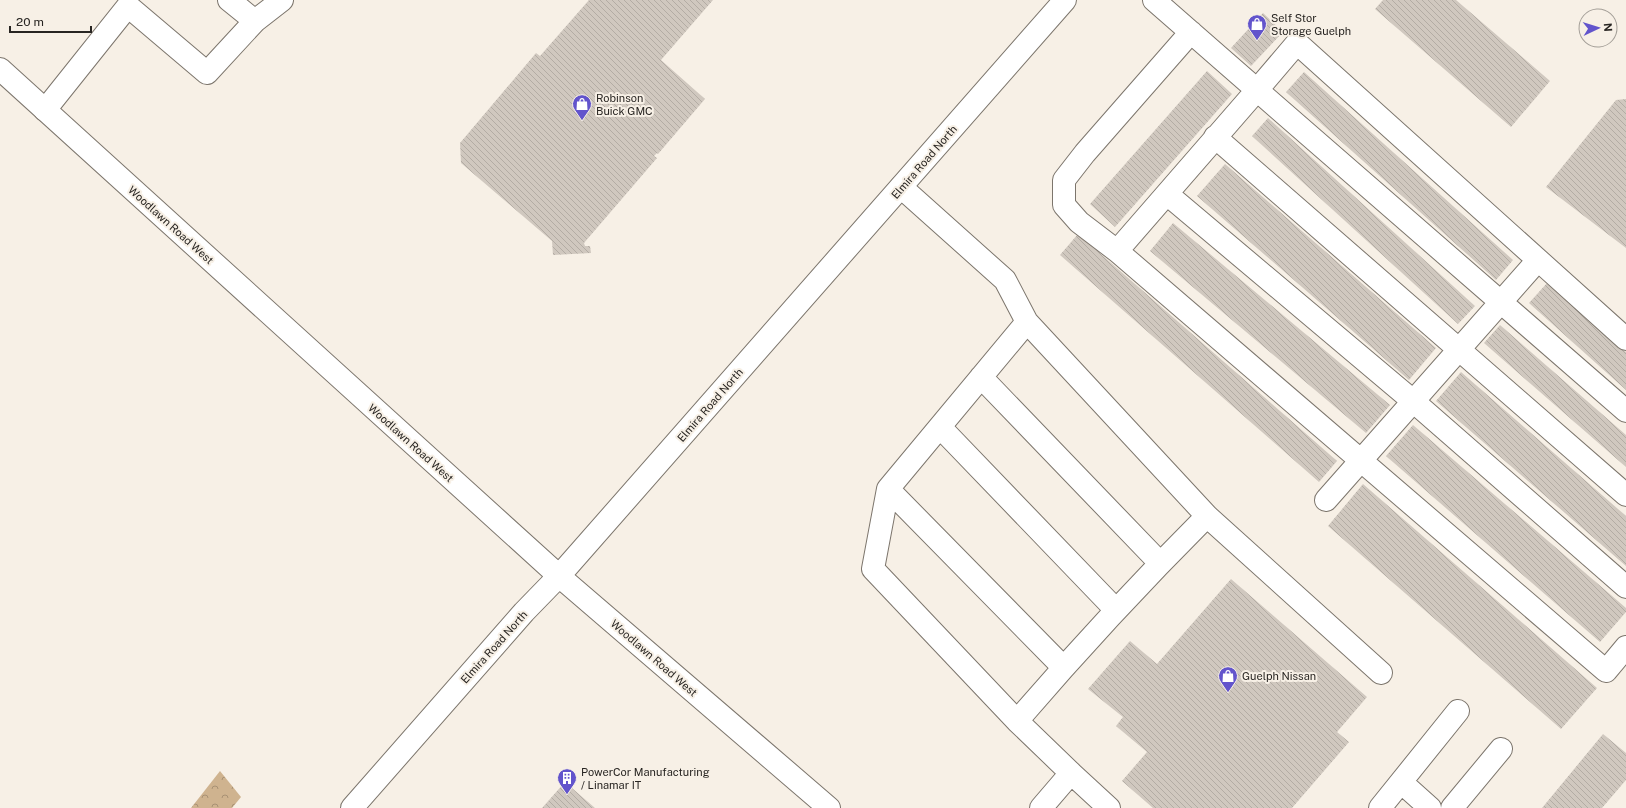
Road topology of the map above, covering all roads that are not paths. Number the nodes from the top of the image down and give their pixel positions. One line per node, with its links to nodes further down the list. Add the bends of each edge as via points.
1 (229, 0): 6 (main road)
2 (282, 0): 6 (main road)
3 (1065, 0): 12 (main road, Elmira Road North)
4 (1154, 0): 7 (main road)
5 (131, 3): 6 (main road, via 207,72); 10 (main road)
6 (254, 21)
7 (1191, 32): 9 (main road); 14 (main road, via 1064,180 1064,205 1079,222)
8 (0, 70): 10 (main road, Woodlawn Road West)
9 (1257, 90): 11 (main road); 15 (main road, via 1297,43); 16 (main road)
10 (45, 110): 30 (main road, Woodlawn Road West)
11 (1215, 137): 13 (main road); 19 (main road)
12 (901, 187): 17 (main road, via 1005,280); 30 (main road, Elmira Road North)
13 (1167, 194): 14 (main road); 21 (main road)
14 (1117, 251): 24 (main road)
15 (1538, 260): 16 (main road); 18 (main road)
16 (1500, 302): 19 (main road); 22 (main road)
17 (1027, 322): 20 (main road); 28 (main road)
18 (1626, 339)
19 (1459, 350): 21 (main road); 26 (main road)
20 (982, 377): 23 (main road); 29 (main road)
21 (1413, 401): 24 (main road); 31 (main road)
22 (1626, 411)
23 (940, 427): 25 (main road); 32 (main road)
24 (1361, 460): 27 (main road); 33 (main road, via 1606,671)
25 (888, 489): 34 (main road); 37 (main road, via 873,569)
26 (1626, 495)
27 (1326, 500)
28 (1207, 516): 29 (main road); 35 (main road)
29 (1160, 563): 32 (main road)
30 (559, 576): 41 (main road, Elmira Road North, via 524,612); 42 (main road, Woodlawn Road West)
31 (1626, 587)
32 (1116, 610): 34 (main road)
33 (1626, 647)
34 (1063, 667): 37 (main road)
35 (1381, 673)
36 (1458, 711): 40 (main road)
37 (1017, 721): 39 (main road)
38 (1501, 749): 47 (main road)
39 (1071, 773): 43 (main road); 44 (main road)
40 (1401, 782): 45 (main road); 46 (main road)
41 (352, 808)
42 (829, 808)
43 (1041, 808)
44 (1109, 808)
45 (1380, 808)
46 (1430, 808)
47 (1452, 808)

